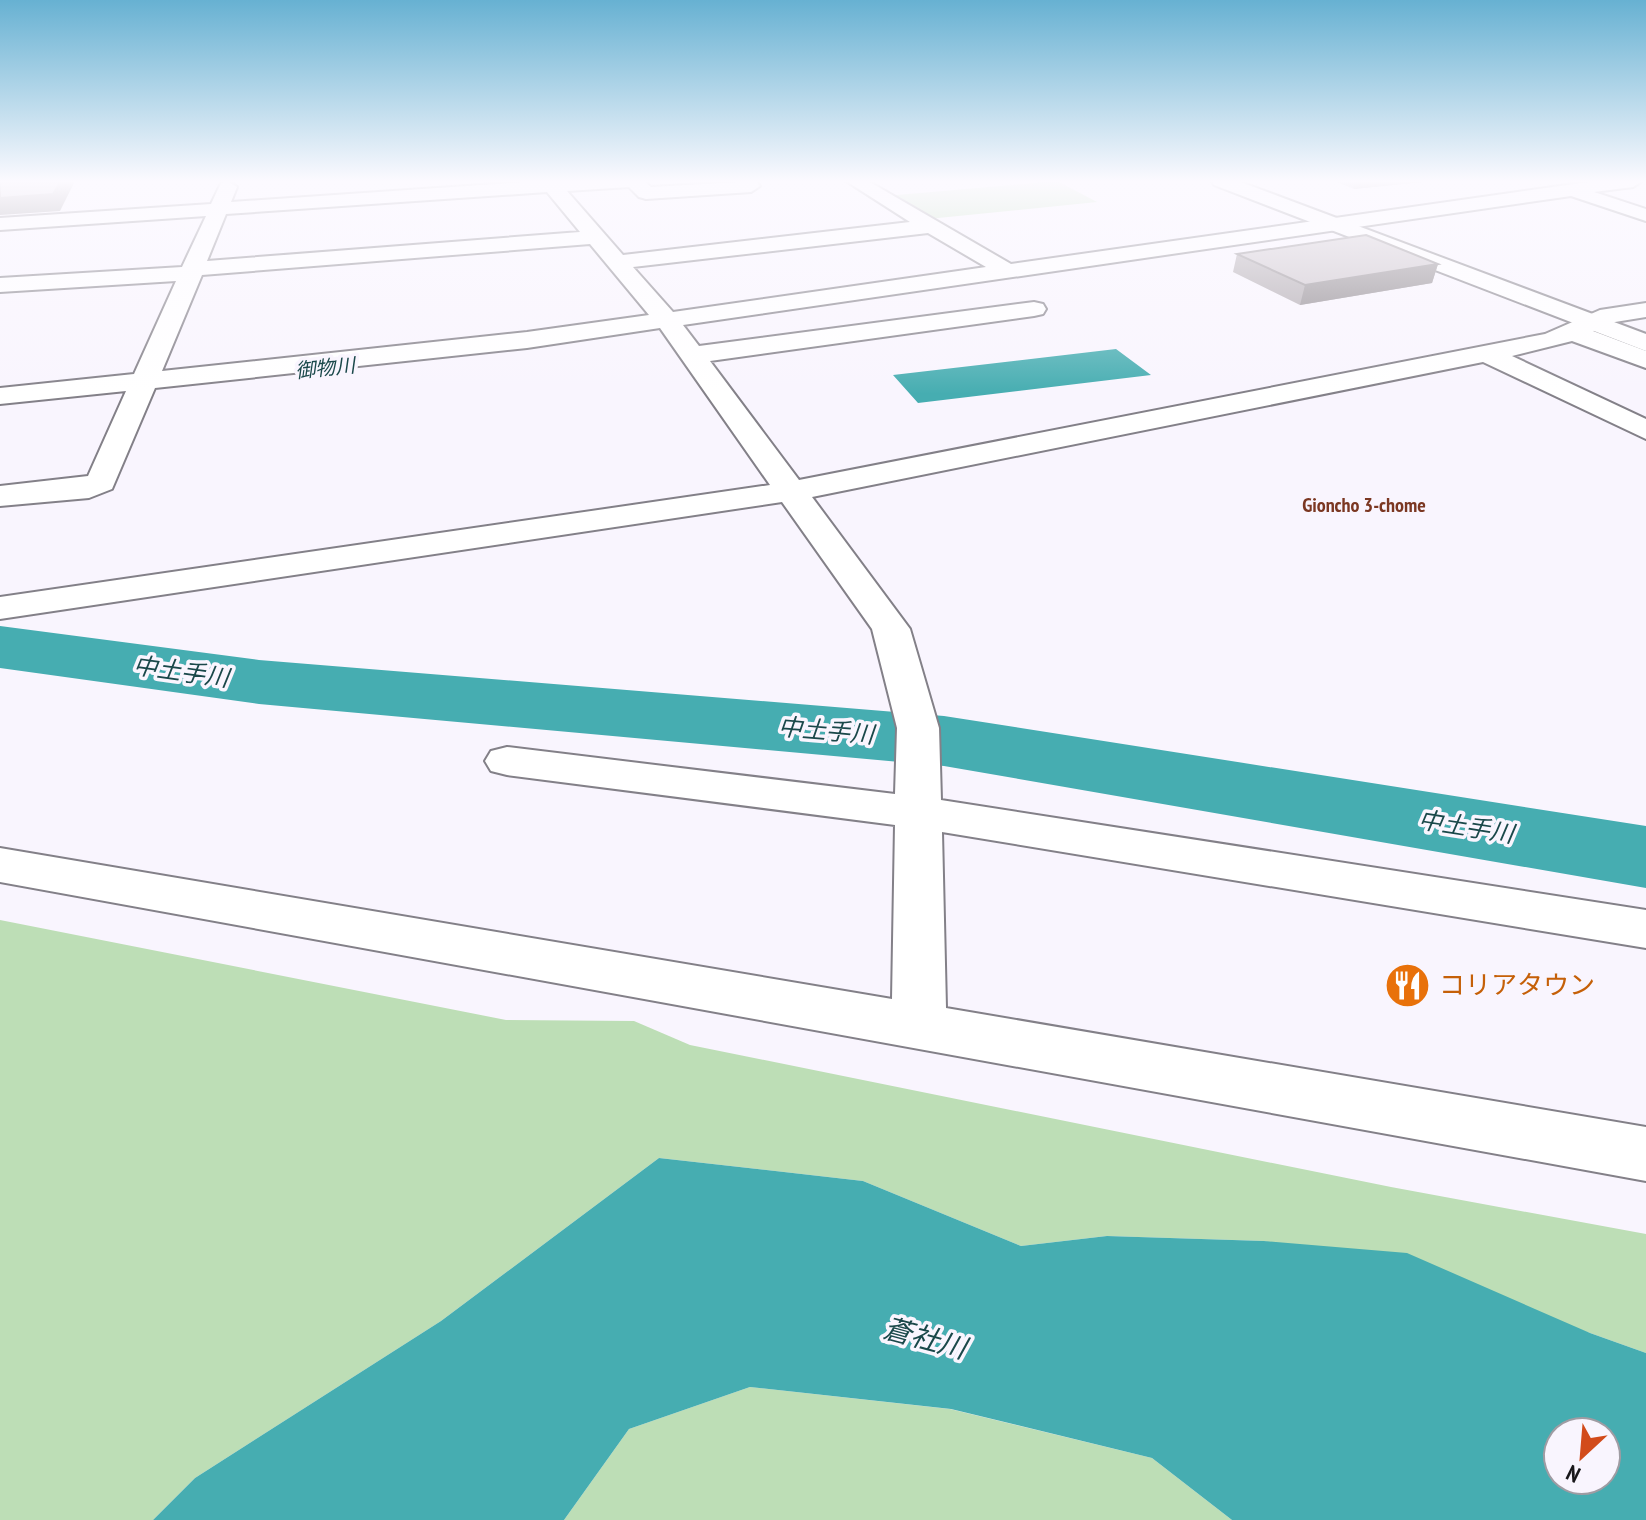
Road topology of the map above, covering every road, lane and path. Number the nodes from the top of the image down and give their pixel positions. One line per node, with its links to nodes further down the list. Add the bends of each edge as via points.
1 (201, 252): 11 (street)
2 (418, 252): 11 (street)
3 (608, 252): 9 (street)
4 (705, 252): 9 (street)
5 (975, 252): 10 (street)
6 (1134, 252): 10 (street)
7 (1406, 252): 16 (street)
8 (1429, 252): 16 (street)
9 (617, 262): 15 (street)
10 (1006, 270): 15 (street)
11 (193, 271): 12 (street); 22 (street)
12 (0, 285)
13 (1034, 309): 20 (street)
14 (1646, 310): 16 (street)
15 (665, 318): 20 (street); 22 (street, via 527,340)
16 (1592, 323): 17 (street); 18 (street); 19 (street, via 1552,340); 21 (street)
17 (1646, 329)
18 (1646, 343)
19 (1486, 353): 24 (street); 25 (street)
20 (693, 355): 25 (street)
21 (1646, 360)
22 (146, 380): 23 (street); 26 (street, via 101,482 89,488)
23 (0, 396)
24 (1646, 430)
25 (793, 491): 27 (street); 29 (street, via 891,629 918,728)
26 (0, 496)
27 (0, 608)
28 (507, 761): 29 (street)
29 (918, 811): 31 (street); 32 (street)
30 (0, 865): 32 (street)
31 (1646, 929)
32 (919, 1026): 33 (street)
33 (1646, 1154)

